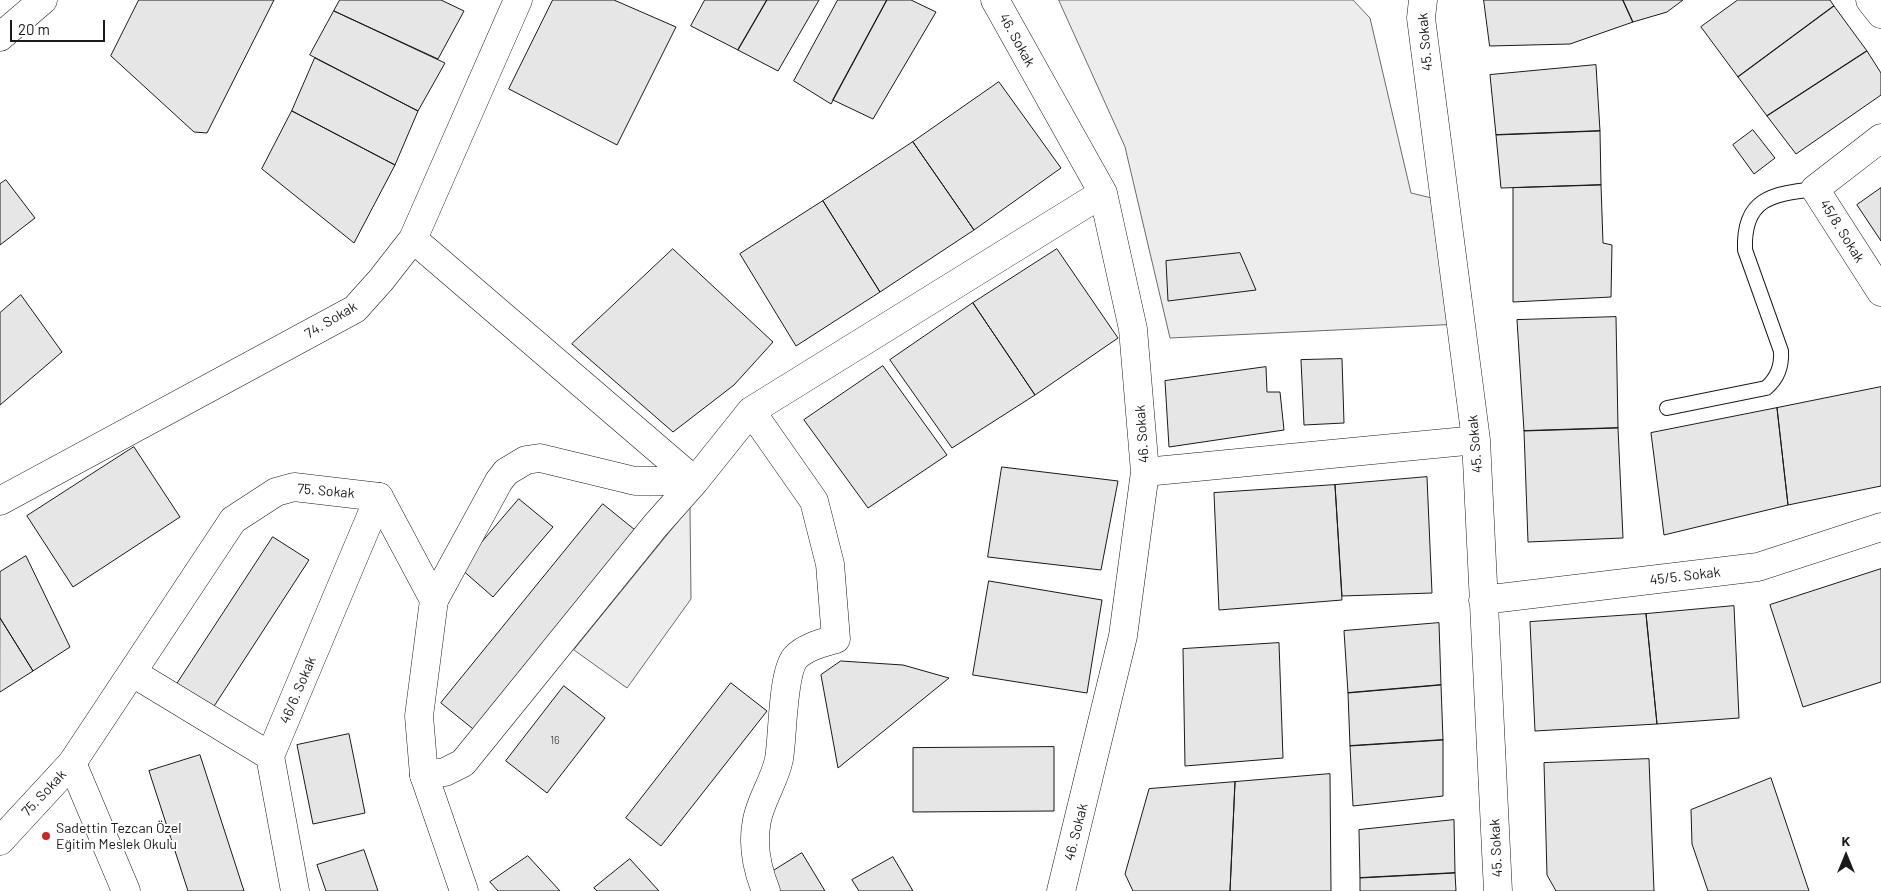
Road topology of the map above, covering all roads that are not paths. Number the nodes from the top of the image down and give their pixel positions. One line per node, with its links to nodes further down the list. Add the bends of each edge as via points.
1 (44, 0): 7 (street)
2 (518, 0): 11 (street, 74. Sokak)
3 (995, 0): 10 (street, 46. Sokak)
4 (1423, 0): 15 (street, 45. Sokak, via 1420,18)
5 (1870, 0): 6 (street)
6 (1881, 14)
7 (0, 37)
8 (1881, 138): 9 (street, 45/8. Sokak)
9 (1816, 189): 12 (street, 45/8. Sokak); 13 (lane, via 1784,192 1768,198 1754,212 1744,237 1745,250 1781,350 1782,362 1773,382 1766,388)
10 (1103, 193): 14 (street); 16 (street, 46. Sokak, via 1133,329)
11 (413, 239): 17 (street); 19 (street, 74. Sokak, via 355,308)
12 (1881, 292)
13 (1667, 408)
14 (751, 411): 17 (street); 31 (street, via 814,501 830,564 836,639 814,645 795,659 788,678 778,761 757,820 758,872)
15 (1476, 440): 16 (street); 22 (street, 45. Sokak)
16 (1144, 472): 32 (street, 46. Sokak, via 1124,636)
17 (695, 481): 21 (street, via 636,481 540,458 526,460 506,472 499,481); 26 (street, via 463,763 445,772)
18 (379, 497): 21 (street); 23 (street, 75. Sokak, via 294,487 276,492 233,520); 24 (street, 46/6. Sokak)
19 (0, 501)
20 (1881, 527): 22 (street, 45/5. Sokak, via 1758,567)
21 (434, 600): 26 (street, via 419,716)
22 (1483, 600): 33 (street, 45. Sokak)
23 (133, 673): 24 (street); 25 (street, 75. Sokak)
24 (270, 756): 29 (street)
25 (72, 763): 27 (street, 75. Sokak); 28 (street)
26 (424, 775): 30 (street)
27 (0, 841)
28 (126, 891)
29 (295, 891)
30 (464, 891)
31 (766, 891)
32 (1061, 891)
33 (1498, 891)

